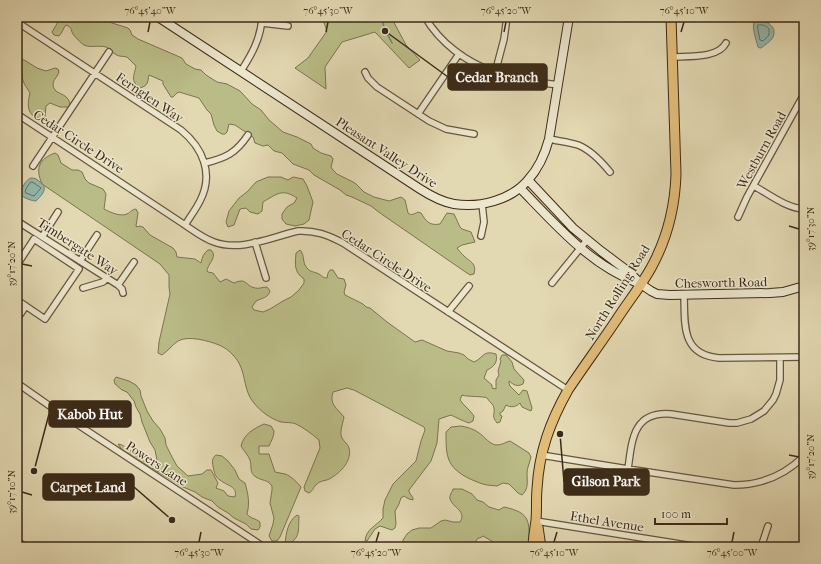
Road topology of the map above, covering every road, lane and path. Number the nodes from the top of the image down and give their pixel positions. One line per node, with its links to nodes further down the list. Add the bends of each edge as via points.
1 (158, 17): 13 (street, Pleasant Valley Drive)
2 (425, 17): 11 (street, via 436,34)
3 (507, 17): 16 (street)
4 (569, 17): 17 (street, Pleasant Valley Drive)
5 (671, 17): 12 (main road, North Rolling Road)
6 (262, 20): 8 (street); 13 (street, via 254,51)
7 (17, 22): 15 (street, Fernglen Way)
8 (288, 26)
9 (726, 43): 12 (street, via 722,50 713,53)
10 (109, 52): 15 (street)
11 (459, 54): 16 (street); 20 (street)
12 (672, 57): 49 (main road, North Rolling Road, via 675,194 669,224 657,257)
13 (241, 71): 31 (street, Pleasant Valley Drive, via 431,196 453,204)
14 (365, 72): 20 (street, via 377,87)
15 (95, 73): 23 (street); 25 (street, Fernglen Way, via 190,137)
16 (495, 73): 17 (street)
17 (558, 85): 24 (street, Pleasant Valley Drive)
18 (804, 94): 29 (street, Westburn Road)
19 (17, 114): 23 (street, Cedar Circle Drive)
20 (418, 114): 21 (street, via 437,125)
21 (474, 134)
22 (248, 135): 25 (street, via 229,155)
23 (53, 137): 26 (street); 36 (street, Cedar Circle Drive)
24 (549, 139): 27 (street, via 572,143 585,149); 28 (street, Pleasant Valley Drive, via 541,161)
25 (205, 163): 36 (street, Fernglen Way, via 204,193)
26 (33, 166)
27 (610, 172)
28 (528, 180): 30 (street, Pleasant Valley Drive); 40 (street, Chesworth Road)
29 (754, 186): 32 (street, via 794,208); 34 (street, Westburn Road)
30 (520, 188): 31 (street, Pleasant Valley Drive, via 502,198); 42 (street, Chesworth Road)
31 (482, 204): 38 (street, via 484,222)
32 (804, 209)
33 (58, 212): 39 (street)
34 (738, 217)
35 (17, 220): 39 (street, Timbergate Way)
36 (185, 224): 41 (street, Cedar Circle Drive, via 207,239 222,244 238,246)
37 (97, 235): 43 (street)
38 (481, 236)
39 (42, 237): 43 (street, Timbergate Way)
40 (587, 240): 42 (street); 49 (street, Chesworth Road)
41 (256, 242): 47 (street); 58 (street, Cedar Circle Drive, via 298,231 325,234 343,243)
42 (580, 248): 48 (street); 49 (street, Chesworth Road, via 625,278)
43 (80, 261): 46 (street, Timbergate Way)
44 (134, 262): 50 (street)
45 (17, 265): 57 (street, via 34,239 79,269 46,319)
46 (107, 278): 50 (street, Timbergate Way); 53 (street, via 103,282)
47 (266, 278)
48 (552, 283)
49 (641, 284): 55 (street, Chesworth Road, via 657,294); 63 (main road, North Rolling Road)
50 (118, 285): 54 (street, Timbergate Way)
51 (469, 286): 58 (street)
52 (804, 286): 55 (street, Chesworth Road, via 770,293)
53 (82, 288)
54 (123, 293)
55 (684, 296): 61 (street, via 686,333 691,345 700,354 719,358)
56 (17, 300): 57 (street)
57 (26, 306): 59 (street)
58 (448, 312): 63 (street, Cedar Circle Drive)
59 (17, 319)
60 (804, 357): 61 (street)
61 (780, 358): 66 (street, via 780,380 776,394 769,406 757,416 729,423 655,414 636,430)
62 (17, 383): 71 (street, Powers Lane)
63 (568, 390): 64 (main road, North Rolling Road, via 550,426)
64 (541, 455): 66 (street); 67 (main road, North Rolling Road)
65 (804, 456): 66 (street, via 790,469 769,480 746,485 722,484)
66 (628, 469)
67 (536, 521): 72 (main road, North Rolling Road); 73 (main road, North Rolling Road); 74 (street, Ethel Avenue)
68 (768, 526): 75 (street)
69 (17, 543): 70 (main road)
70 (24, 547)
71 (264, 547)
72 (533, 547)
73 (541, 547)
74 (699, 547)
75 (761, 547)

